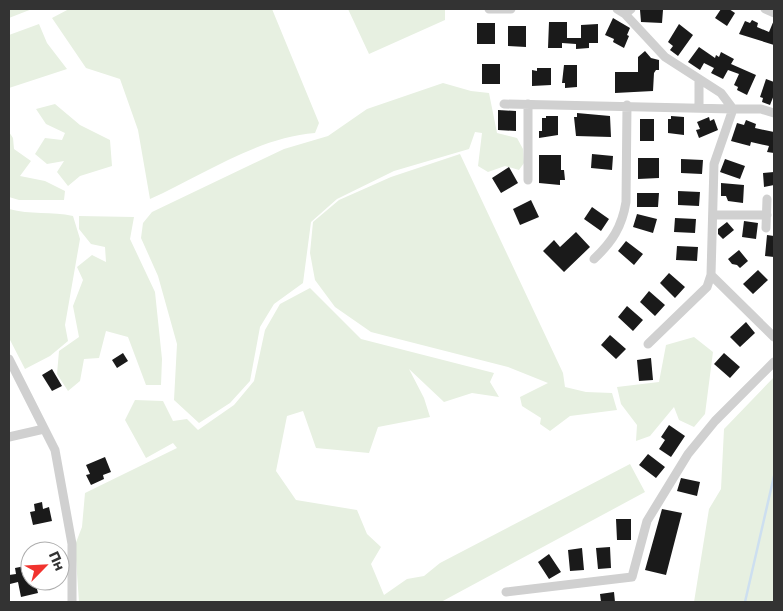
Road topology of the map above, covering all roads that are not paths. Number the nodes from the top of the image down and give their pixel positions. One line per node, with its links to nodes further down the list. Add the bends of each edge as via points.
1 (489, 9): 2 (street)
2 (511, 9)
3 (765, 9): 5 (street)
4 (624, 10): 6 (street, via 665,57)
5 (774, 13)
6 (699, 81): 10 (street); 11 (street, via 721,93)
7 (504, 104): 8 (street)
8 (528, 104): 9 (street); 13 (street)
9 (627, 105): 10 (street); 18 (street, via 623,218 616,234)
10 (699, 106): 11 (street)
11 (733, 108): 12 (street); 15 (street, via 714,164)
12 (774, 113)
13 (528, 180)
14 (767, 199): 16 (street)
15 (713, 214): 16 (street); 19 (street)
16 (767, 215): 17 (street)
17 (766, 228)
18 (594, 259)
19 (711, 275): 20 (street); 21 (street, via 707,287)
20 (774, 337)
21 (648, 344)
22 (9, 359): 24 (street)
23 (774, 362): 26 (street, via 715,421 688,454 647,521 632,577)
24 (44, 429): 25 (street); 27 (street, via 55,450 72,544)
25 (9, 436)
26 (506, 592)
27 (72, 602)

